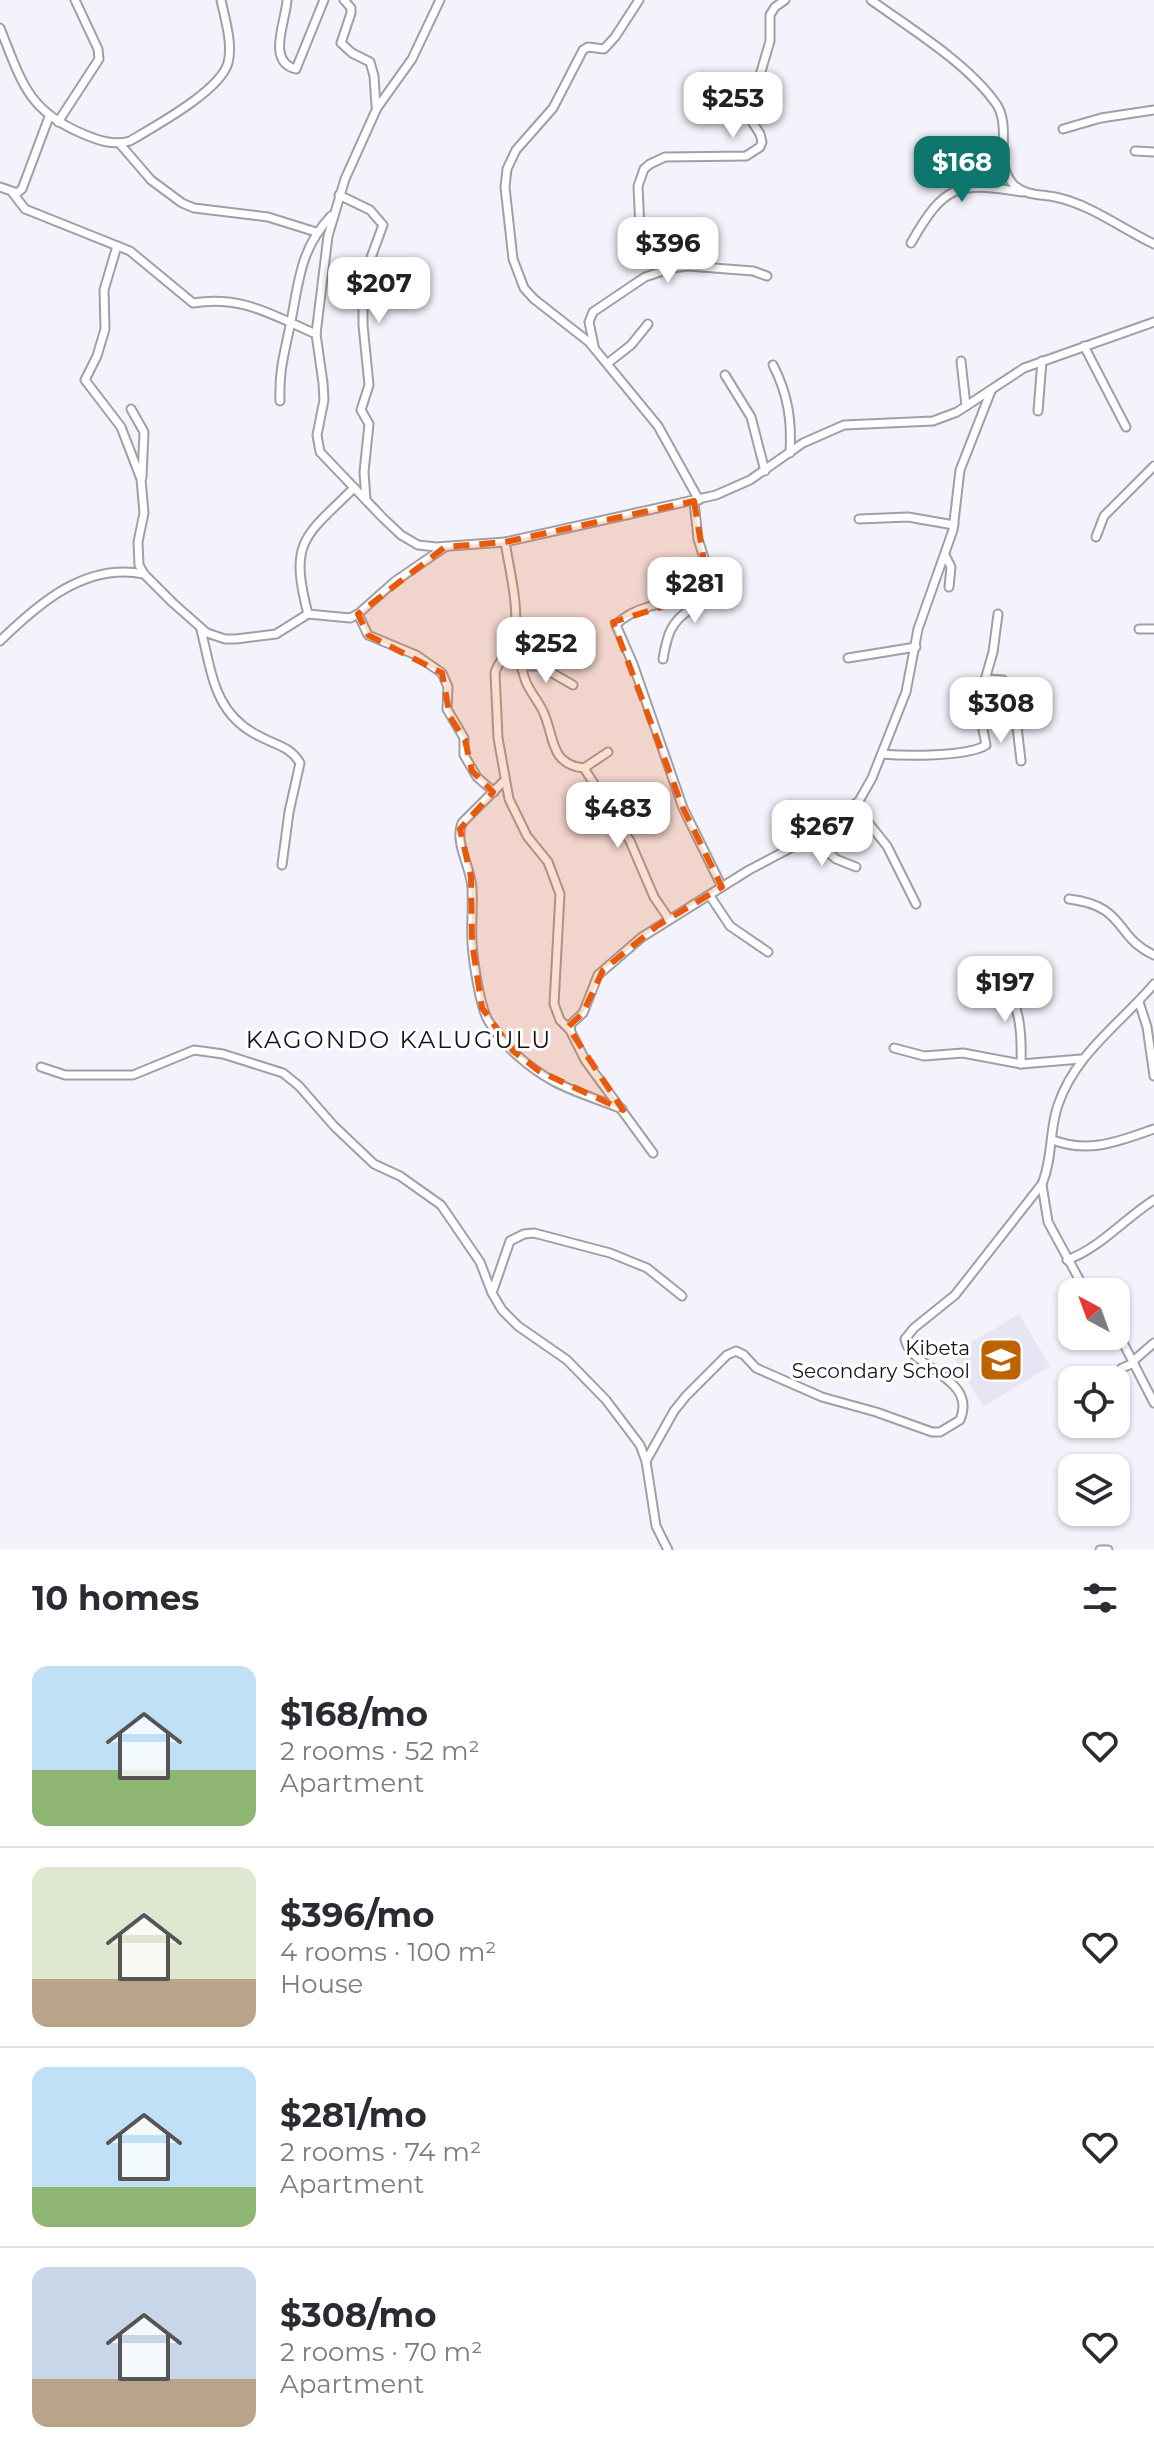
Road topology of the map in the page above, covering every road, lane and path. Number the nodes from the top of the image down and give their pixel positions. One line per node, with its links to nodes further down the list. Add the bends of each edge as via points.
1 (75, 0): 16 (street, via 99,59)
2 (221, 0): 18 (street, via 229,55 224,73 185,106)
3 (287, 0): 4 (street, via 279,54 296,69)
4 (324, 0)
5 (344, 0): 13 (street, via 351,13 341,43 370,62)
6 (440, 0): 13 (street, via 412,59)
7 (639, 0): 37 (street, via 604,49 583,50 553,108 512,155 505,187 513,259 524,288)
8 (785, 0): 11 (street)
9 (871, 0): 23 (street, via 971,77 998,107 1007,177)
10 (767, 1): 11 (street)
11 (775, 7): 26 (street, via 751,108 760,147 746,156 665,157 650,164 638,186)
12 (0, 28): 15 (street, via 25,88)
13 (377, 108): 24 (street)
14 (1154, 110): 17 (street)
15 (49, 117): 16 (street); 22 (street, via 22,189)
16 (58, 122): 18 (street)
17 (1063, 129)
18 (120, 144): 27 (street, via 151,180 182,203 268,217)
19 (1135, 151): 20 (street)
20 (1154, 152)
21 (0, 187): 22 (street)
22 (12, 192): 30 (street, via 25,209)
23 (1024, 193): 28 (street, via 984,187 954,190 933,206); 29 (street, via 1058,197)
24 (339, 195): 25 (street); 54 (street, via 370,210 383,225 362,303 369,379 361,410 369,424)
25 (333, 214): 27 (street); 35 (street)
26 (640, 229)
27 (316, 232): 33 (street, via 299,278)
28 (911, 243)
29 (1154, 244)
30 (117, 246): 33 (street, via 193,303 207,299 248,305); 52 (street, via 104,290 105,329 85,380 121,427)
31 (767, 276): 37 (street, via 688,266 655,273 593,312 589,322)
32 (1154, 322): 36 (street)
33 (291, 324): 35 (street); 44 (street, via 281,362)
34 (648, 324): 40 (street)
35 (316, 334): 53 (street, via 324,400 317,435 320,452)
36 (1084, 346): 39 (street); 48 (street)
37 (594, 348): 40 (street)
38 (961, 361): 45 (street)
39 (1042, 361): 43 (street); 47 (street)
40 (608, 363): 55 (street, via 666,438)
41 (773, 365): 49 (street, via 786,395)
42 (725, 375): 51 (street, via 751,417)
43 (993, 387): 45 (street); 57 (street, via 960,470)
44 (280, 401)
45 (966, 406): 49 (street, via 933,421 844,425)
46 (131, 409): 52 (street, via 144,432)
47 (1038, 411)
48 (1126, 427)
49 (790, 453): 51 (street)
50 (1154, 466): 58 (street, via 1104,516)
51 (765, 471): 55 (street)
52 (141, 479): 62 (street, via 144,513 137,555)
53 (354, 488): 54 (street); 65 (street, via 303,543 299,576)
54 (366, 500): 60 (street, via 401,535 418,545)
55 (697, 500): 59 (street); 64 (street, via 698,539 711,580)
56 (859, 519): 57 (street, via 908,517)
57 (954, 525): 61 (street)
58 (1096, 537)
59 (505, 542): 60 (street); 72 (street, via 515,609)
60 (445, 547): 66 (street)
61 (945, 555): 63 (street, via 951,567); 73 (street)
62 (144, 574): 68 (street); 71 (street, via 112,571 66,587)
63 (949, 587)
64 (709, 592): 75 (street, via 669,629); 89 (street, via 643,610 616,625 683,808)
65 (308, 614): 66 (street); 68 (street, via 284,631 263,635 225,639)
66 (358, 614): 84 (street, via 368,635 416,655 442,673 448,687 447,709 464,738 464,755)
67 (998, 614): 77 (street)
68 (200, 628): 87 (street, via 222,704 249,731 285,747 300,763)
69 (1139, 629): 70 (street)
70 (1154, 629)
71 (0, 641)
72 (513, 646): 76 (street); 83 (street, via 495,673)
73 (916, 647): 74 (street); 80 (street, via 906,692)
74 (848, 658)
75 (663, 659)
76 (522, 666): 78 (street, via 540,666); 82 (street, via 552,745 571,765)
77 (985, 679): 80 (street, via 978,704 986,739 982,748 907,757); 81 (street, via 1003,680 1013,692)
78 (573, 685)
79 (608, 752): 82 (street)
80 (882, 754): 85 (street)
81 (1021, 761)
82 (584, 768): 93 (street, via 630,841)
83 (504, 781): 84 (street); 99 (street, via 560,894 554,1004)
84 (494, 792): 105 (street, via 460,829 471,877 472,942 482,1008 488,1022 532,1067)
85 (854, 805): 86 (street); 92 (street, via 887,846)
86 (810, 837): 88 (street, via 836,859); 89 (street)
87 (282, 865)
88 (856, 867)
89 (722, 887): 90 (street)
90 (710, 896): 93 (street); 94 (street, via 730,926)
91 (1069, 899): 95 (street, via 1109,911)
92 (916, 904)
93 (669, 919): 99 (street, via 598,975)
94 (768, 952)
95 (1154, 955)
96 (1004, 980): 102 (street, via 1018,1006)
97 (1154, 984): 98 (street)
98 (1139, 1002): 101 (street); 104 (street)
99 (570, 1030): 105 (street, via 585,1060)
100 (894, 1048): 102 (street, via 924,1056 963,1053)
101 (1082, 1059): 102 (street); 107 (street, via 1056,1109)
102 (1021, 1064)
103 (41, 1067): 113 (street, via 65,1075 133,1075 194,1050 283,1073 374,1164 441,1205 480,1262)
104 (1154, 1076)
105 (623, 1110): 108 (street)
106 (1154, 1129): 107 (street, via 1098,1146)
107 (1053, 1140): 109 (street)
108 (653, 1153)
109 (1042, 1184): 111 (street, via 1048,1222); 120 (street, via 955,1295 905,1339 907,1348 960,1395 962,1413 952,1427 932,1432 822,1397 756,1368 736,1351 686,1396)
110 (1154, 1200): 111 (street, via 1092,1248)
111 (1067, 1260): 112 (street)
112 (1078, 1278)
113 (492, 1293): 114 (street, via 510,1241 534,1233 639,1263); 120 (street, via 510,1319 558,1353 606,1400 636,1437)
114 (682, 1296)
115 (1154, 1343): 117 (street)
116 (1127, 1350): 117 (street)
117 (1133, 1362): 118 (street); 119 (street)
118 (1126, 1366)
119 (1154, 1403)
120 (646, 1461): 121 (street, via 656,1526)
121 (668, 1550)
122 (1100, 1550): 123 (street)
123 (1108, 1550)

